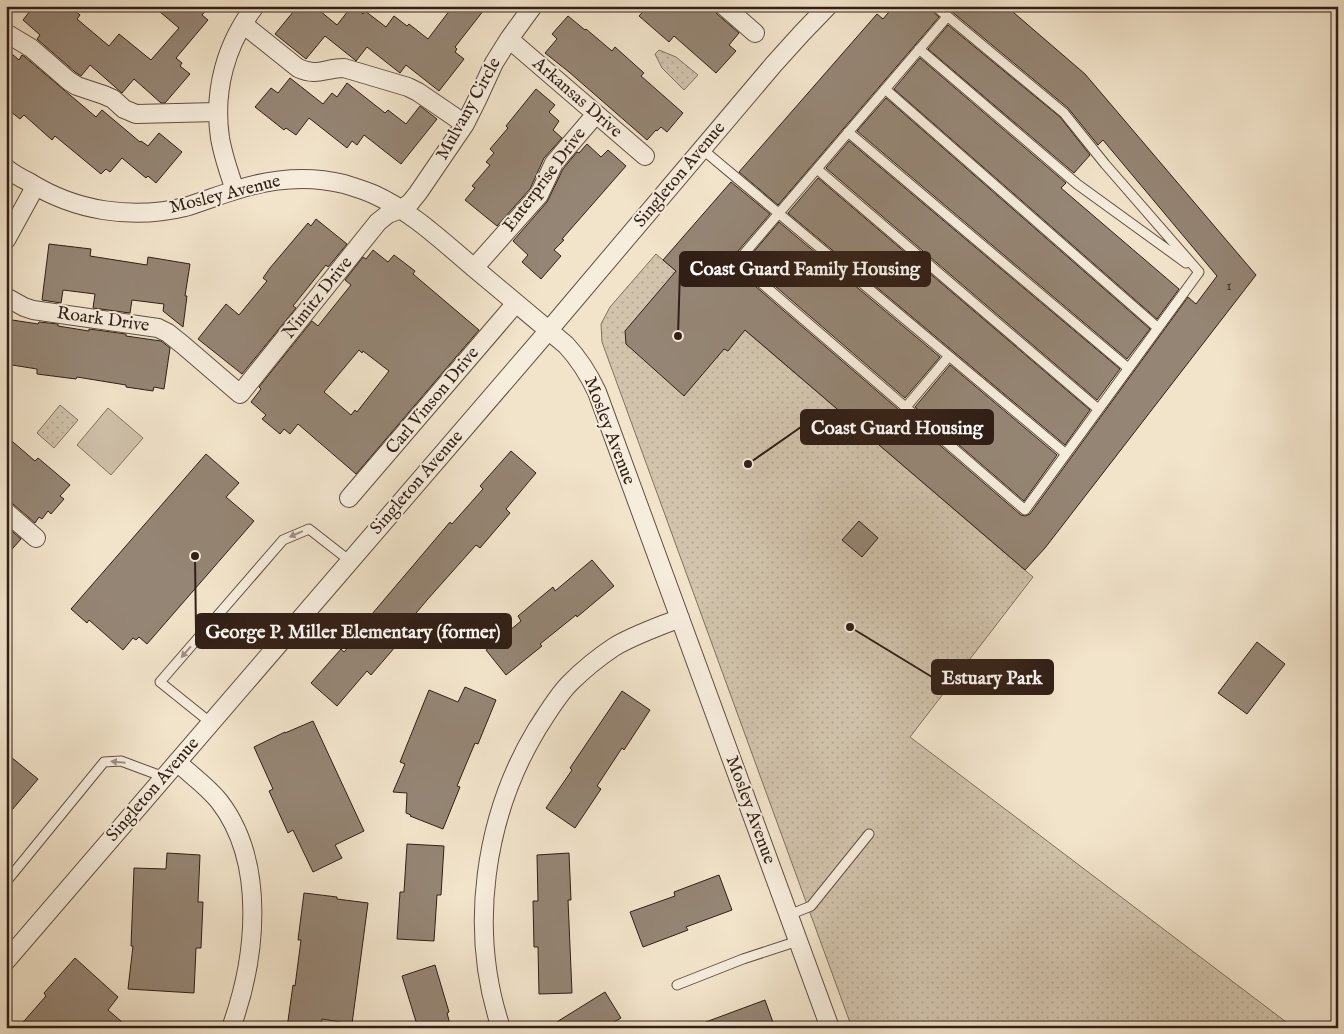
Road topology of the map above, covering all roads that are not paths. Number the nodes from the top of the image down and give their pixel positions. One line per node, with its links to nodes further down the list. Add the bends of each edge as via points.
1 (533, 6): 9 (street, Mulvany Circle)
2 (724, 6): 8 (street)
3 (828, 6): 16 (street, Singleton Avenue)
4 (935, 6): 6 (lane)
5 (247, 13): 12 (street, via 228,54 220,83); 14 (street, via 298,68 317,73 344,68 408,87)
6 (947, 17): 10 (lane); 26 (lane, via 1064,113 1104,164)
7 (6, 33): 12 (street, via 31,48 77,86 113,99 136,114)
8 (754, 33)
9 (509, 39): 13 (street, Arkansas Drive); 14 (street, Mulvany Circle)
10 (919, 50): 11 (lane); 26 (lane, via 1077,184)
11 (885, 89): 15 (lane); 29 (lane)
12 (218, 112): 21 (street, via 220,139)
13 (596, 114): 17 (street, Arkansas Drive); 25 (street, Enterprise Drive, via 554,163 539,195)
14 (465, 124): 22 (street, Mulvany Circle, via 418,193)
15 (848, 132): 19 (lane); 32 (lane)
16 (702, 149): 23 (lane); 30 (street, Singleton Avenue)
17 (645, 156)
18 (6, 168): 20 (street, Mosley Avenue)
19 (817, 169): 23 (lane); 35 (lane)
20 (35, 187): 21 (street, Mosley Avenue, via 64,201 123,213 186,207); 24 (street)
21 (235, 190): 22 (street, Mosley Avenue, via 283,179 312,179 372,193)
22 (401, 209): 25 (street, Mosley Avenue); 33 (street, Nimitz Drive, via 378,222)
23 (779, 214): 31 (lane); 34 (lane, via 737,262)
24 (6, 240)
25 (474, 268): 28 (street, Mosley Avenue)
26 (1199, 272): 29 (lane)
27 (6, 297): 33 (street, Roark Drive, via 33,310 168,332)
28 (516, 303): 30 (street, Mosley Avenue); 37 (street, Carl Vinson Drive)
29 (1158, 328): 32 (lane)
30 (549, 330): 40 (street, Singleton Avenue); 41 (street, Mosley Avenue, via 578,358 597,392)
31 (949, 356): 34 (lane); 36 (lane)
32 (1128, 368): 35 (lane)
33 (240, 394)
34 (906, 407): 36 (lane, via 1025,510)
35 (1098, 409): 36 (lane)
36 (1066, 454)
37 (349, 498)
38 (6, 512): 39 (street)
39 (36, 538)
40 (350, 562): 42 (street, Singleton Avenue); 42 (lane, one-way to 42, via 309,529 283,540 160,682)
41 (680, 618): 47 (street, Mosley Avenue); 52 (street, via 614,648 569,684 531,740 513,776 492,846 484,913 490,984)
42 (211, 723): 43 (street, Singleton Avenue)
43 (177, 762): 44 (street, Singleton Avenue); 51 (street, via 205,786 232,821 249,868 252,896 248,961)
44 (164, 777): 46 (lane, one-way to 46, via 121,760 104,762); 49 (street, Singleton Avenue)
45 (869, 834): 47 (lane, via 811,906)
46 (6, 882)
47 (789, 915): 48 (street, Mosley Avenue)
48 (798, 941): 50 (lane); 53 (street, Mosley Avenue)
49 (6, 961)
50 (677, 985)
51 (231, 1028)
52 (501, 1028)
53 (830, 1028)

